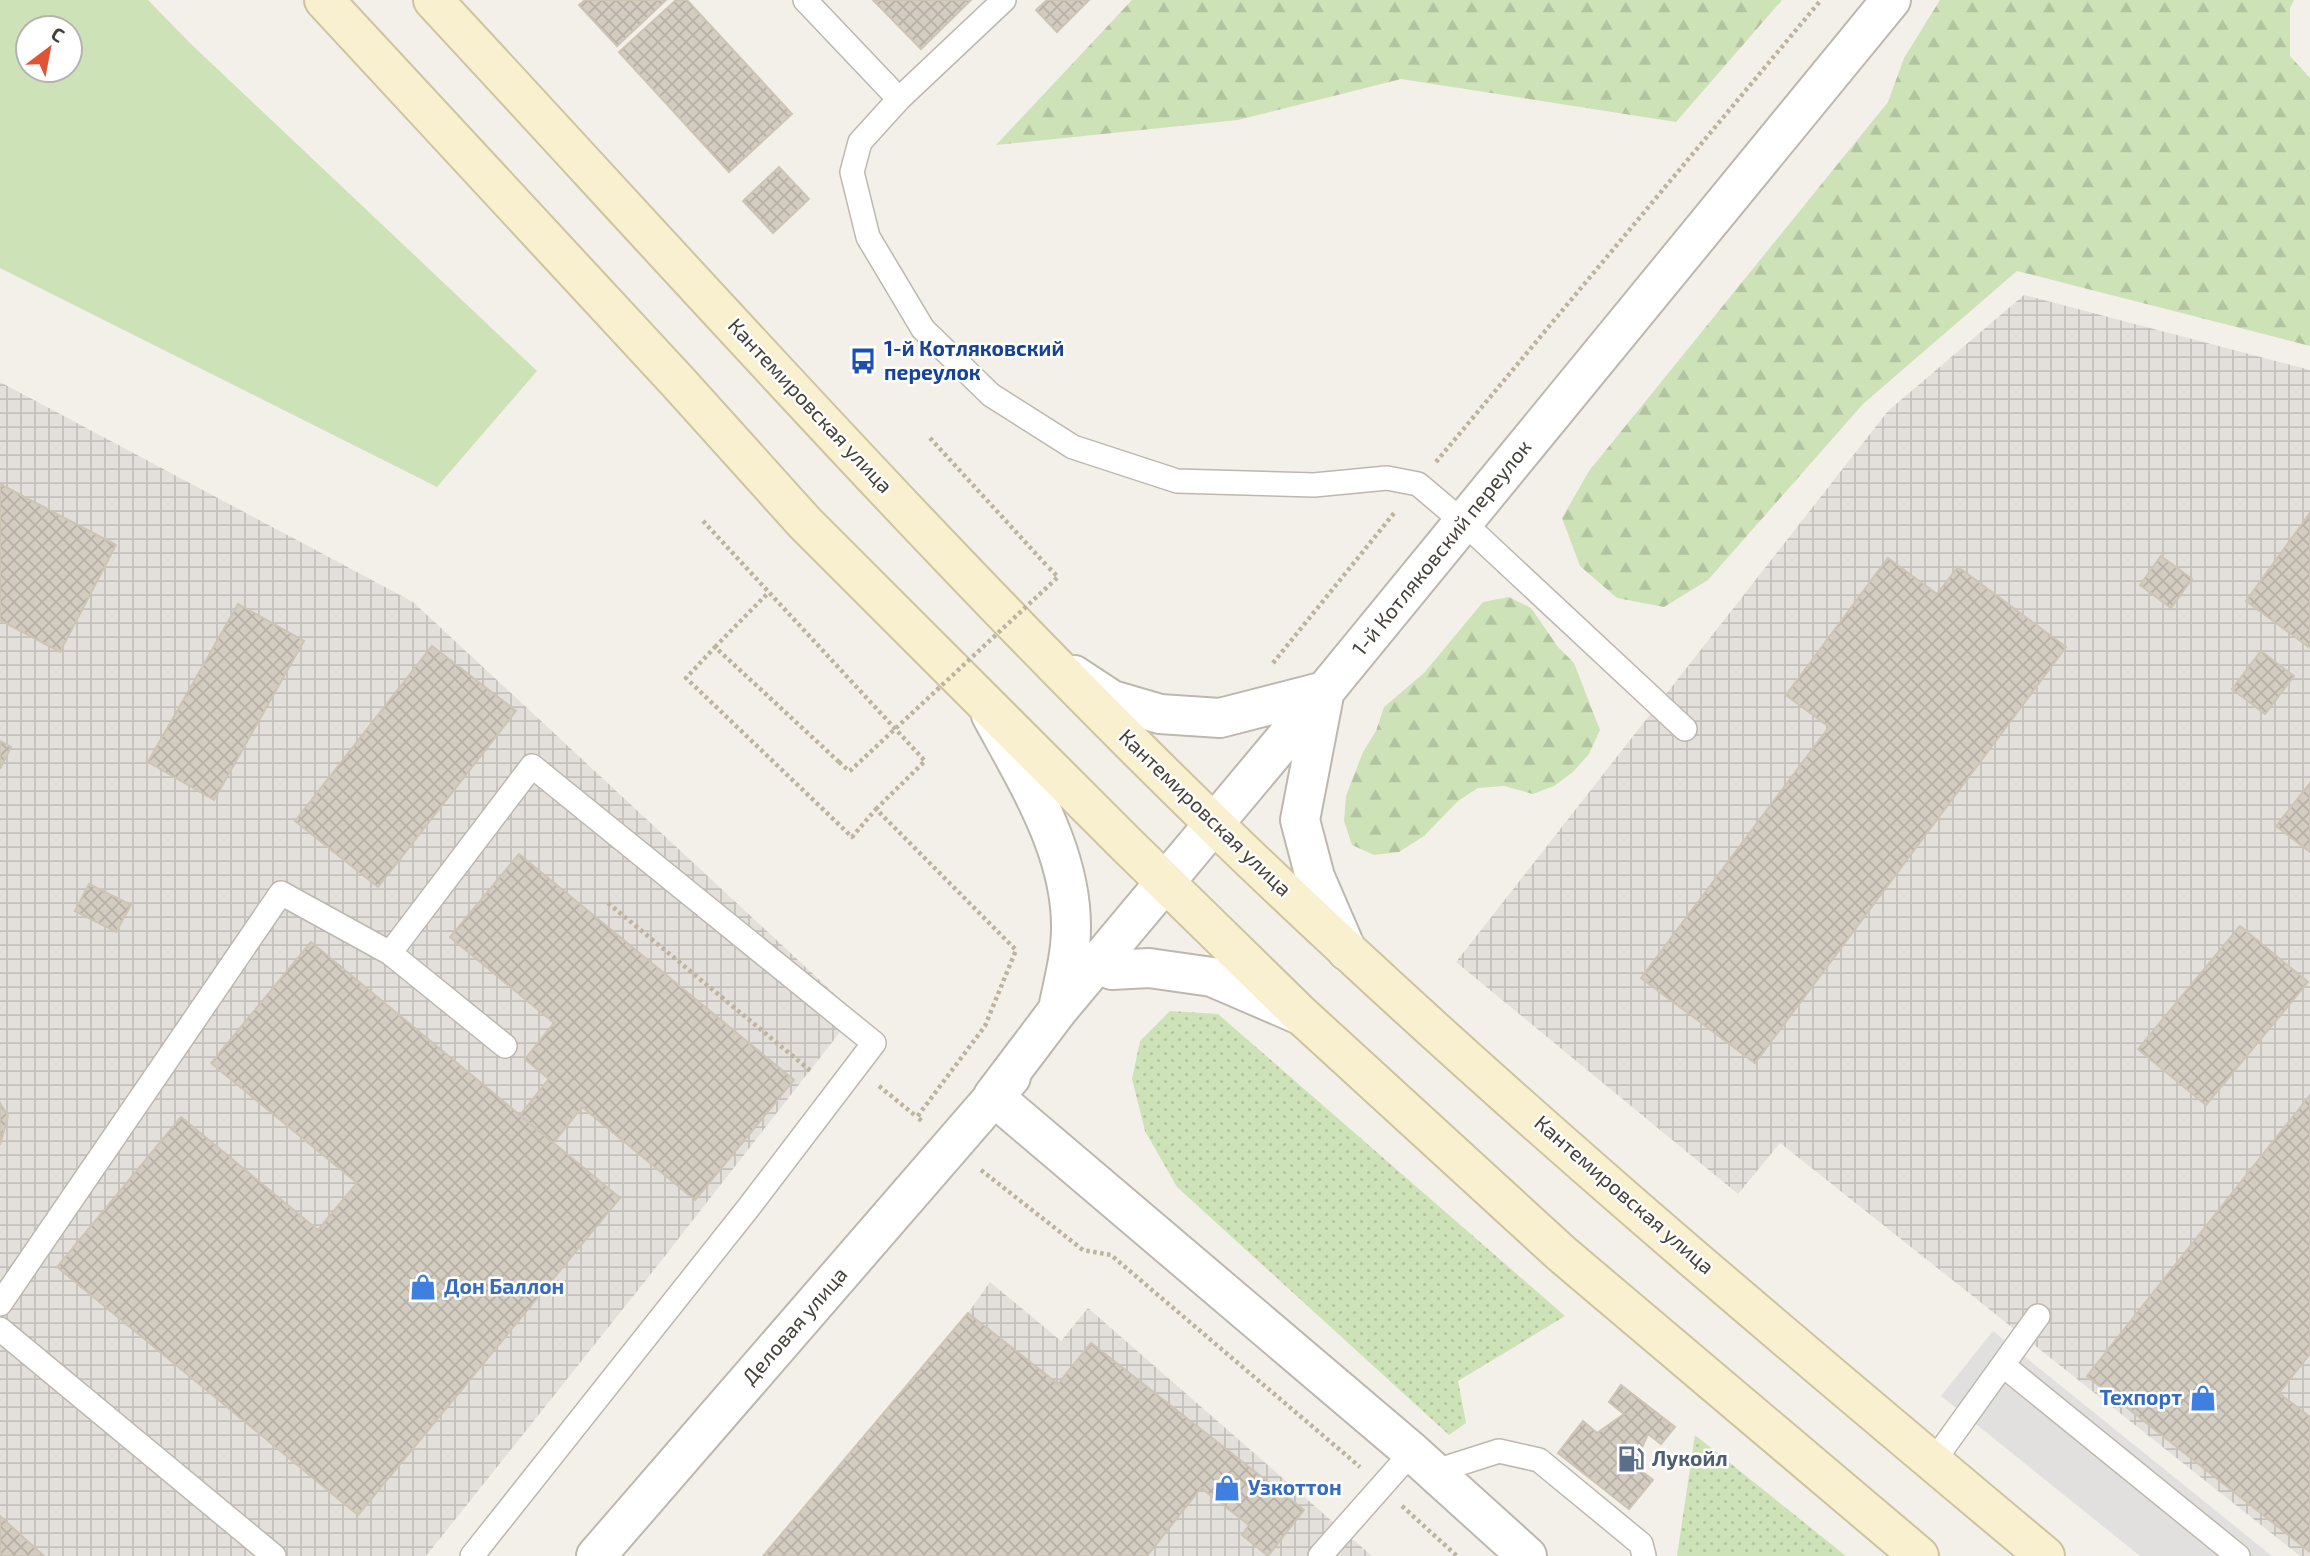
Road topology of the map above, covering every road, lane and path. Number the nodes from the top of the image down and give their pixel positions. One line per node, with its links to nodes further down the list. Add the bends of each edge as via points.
1 (324, 0): 17 (main road, via 805,523)
2 (433, 0): 14 (main road, Кантемировская улица)
3 (805, 0): 7 (lane)
4 (1004, 0): 7 (lane)
5 (1821, 0): 9 (path)
6 (1891, 0): 11 (street, 1-й Котляковский переулок)
7 (899, 99): 9 (lane, via 860,142 852,172 868,237 923,329 991,395 1073,447 1177,481 1314,485 1387,478)
8 (930, 438): 13 (path, bridge, via 1058,577 849,771)
9 (1418, 484): 11 (lane); 15 (path)
10 (704, 521): 12 (path)
11 (1463, 522): 16 (street, 1-й Котляковский переулок); 18 (lane)
12 (769, 592): 13 (path); 19 (path, via 925,761)
13 (715, 647): 19 (path, via 686,678 852,837)
14 (1040, 651): 16 (street, via 1112,700 1160,713 1220,718); 20 (main road, Кантемировская улица)
15 (1271, 666)
16 (1325, 691): 20 (street, 1-й Котляковский переулок); 23 (street, via 1300,820 1315,877)
17 (984, 703): 21 (main road); 26 (street, via 1041,807 1068,886 1070,945)
18 (1685, 729)
19 (876, 809): 32 (path, via 1016,950 985,1026)
20 (1214, 824): 21 (street, 1-й Котляковский переулок); 23 (main road, Кантемировская улица)
21 (1157, 891): 25 (street); 26 (street, 1-й Котляковский переулок); 27 (main road)
22 (608, 903): 30 (path)
23 (1347, 951): 39 (main road, Кантемировская улица)
24 (390, 953): 28 (lane); 29 (lane, via 532,766 874,1044); 34 (lane, via 281,893)
25 (1112, 970): 27 (street, via 1149,968 1212,977); 31 (street)
26 (1058, 1010): 31 (street, 1-й Котляковский переулок)
27 (1301, 1016): 48 (main road, via 1562,1254)
28 (505, 1046)
29 (857, 1068): 30 (lane); 32 (path)
30 (837, 1093): 42 (lane)
31 (993, 1096): 33 (street, Деловая улица); 38 (street)
32 (916, 1116): 33 (path)
33 (950, 1146): 40 (path, via 1083,1250 1111,1255); 43 (street, Деловая улица)
34 (0, 1304)
35 (2038, 1316): 37 (lane)
36 (0, 1329): 41 (lane)
37 (2004, 1366): 39 (lane); 50 (lane)
38 (1422, 1462): 40 (lane); 46 (street); 47 (lane, via 1499,1451 1539,1460 1641,1544)
39 (1933, 1462): 49 (main road, Кантемировская улица)
40 (1381, 1486): 44 (lane); 45 (path)
41 (274, 1556)
42 (472, 1556)
43 (596, 1556)
44 (1320, 1556)
45 (1457, 1556)
46 (1527, 1556)
47 (1643, 1556)
48 (1919, 1556)
49 (2045, 1556)
50 (2238, 1556)

